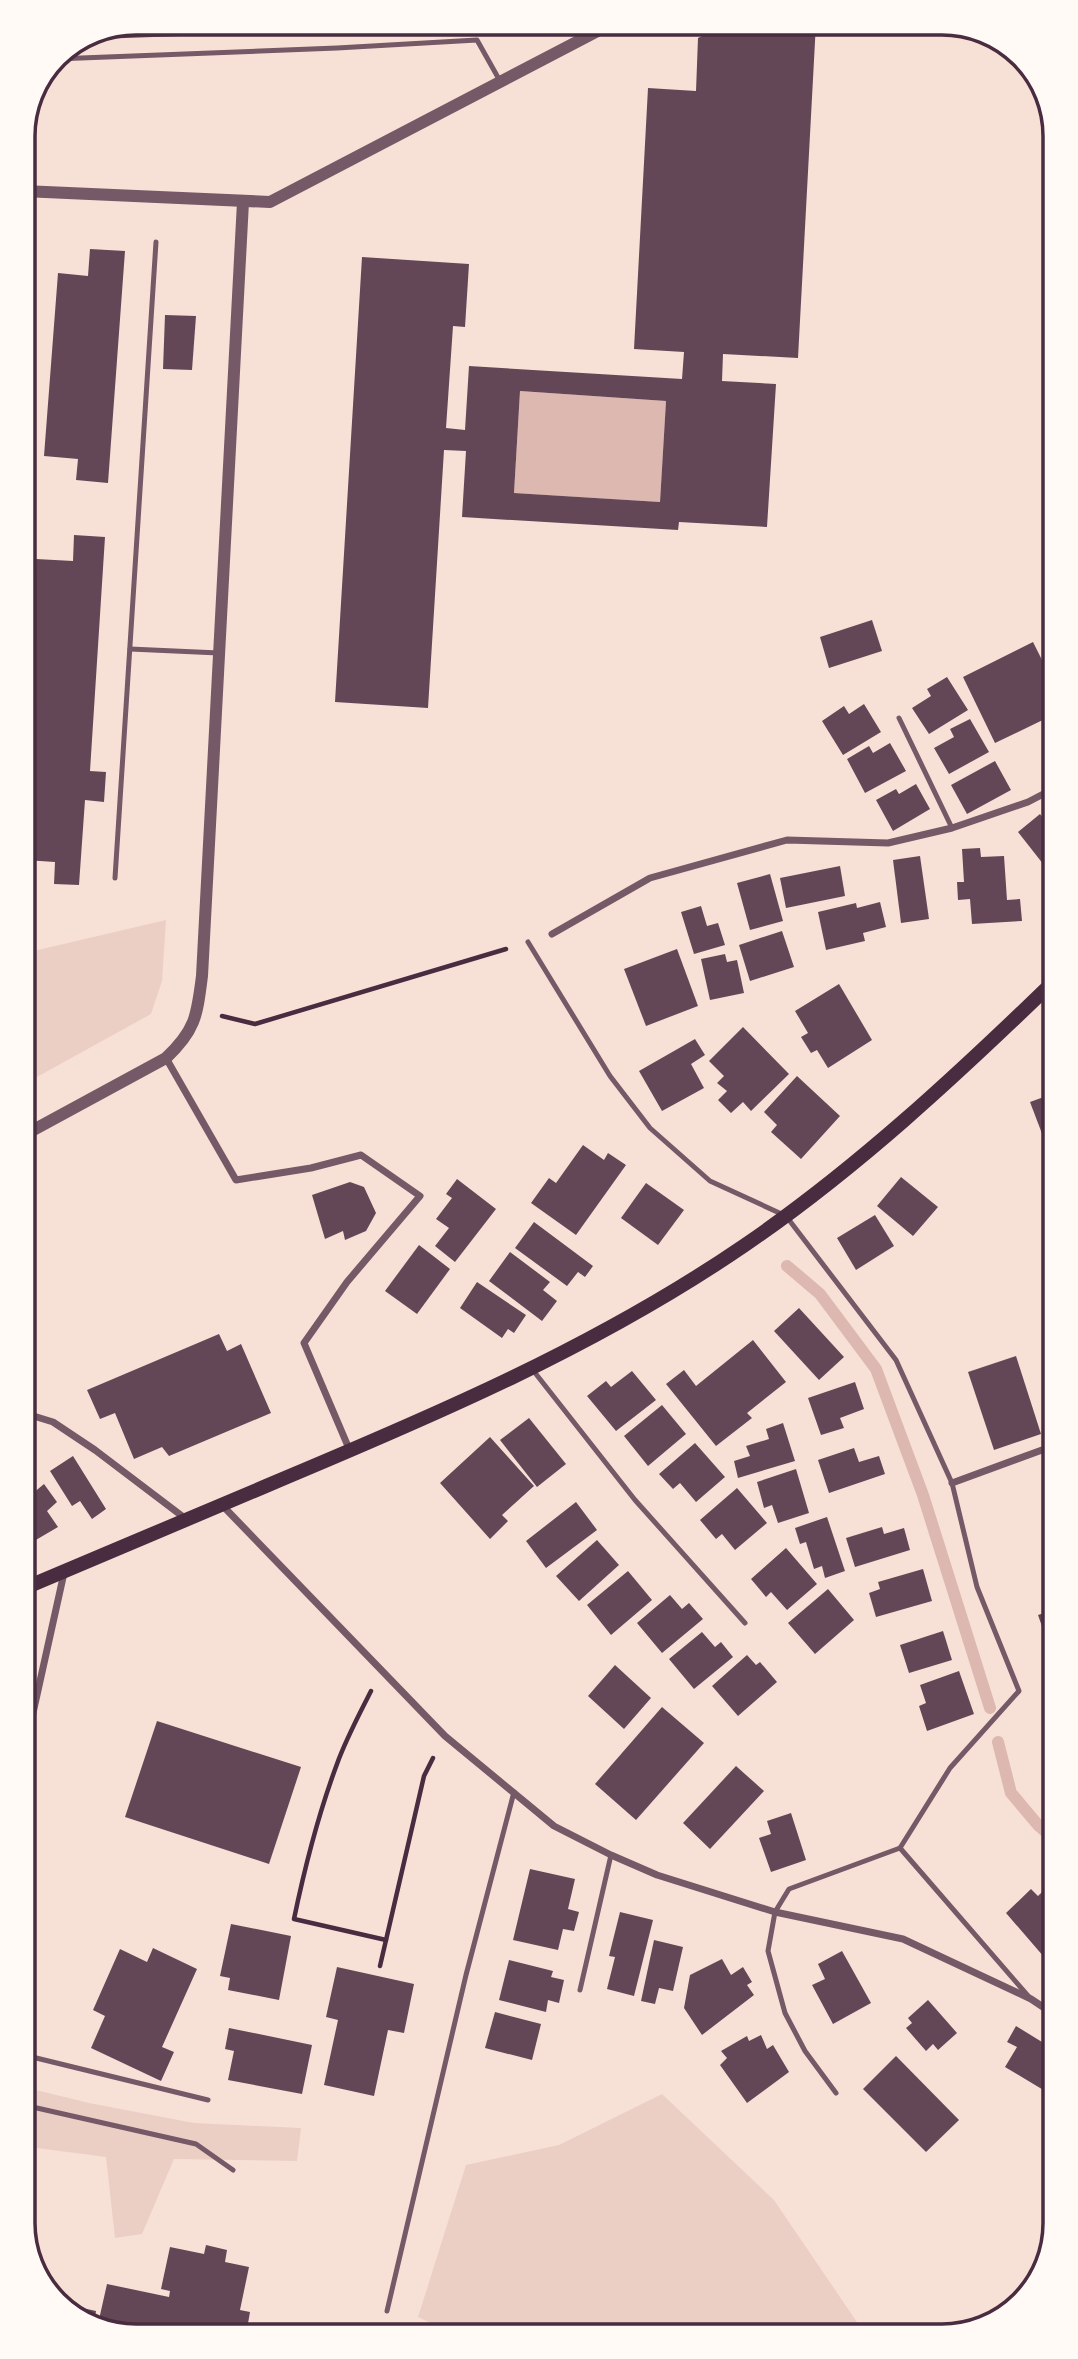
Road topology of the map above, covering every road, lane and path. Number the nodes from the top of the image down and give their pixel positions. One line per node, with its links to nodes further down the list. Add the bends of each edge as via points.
1 (590, 35): 3 (street)
2 (71, 58): 3 (lane, via 477,40)
3 (500, 81): 5 (street, via 270,202)
4 (35, 192): 5 (street)
5 (243, 202): 8 (street)
6 (156, 242): 7 (lane)
7 (130, 649): 8 (lane); 12 (lane)
8 (219, 653): 16 (street)
9 (899, 718): 11 (lane)
10 (1043, 794): 11 (street)
11 (952, 828): 13 (street, via 888,843 788,840 650,878)
12 (115, 878)
13 (552, 934)
14 (528, 942): 16 (path, via 255,1024); 19 (lane, via 610,1076 650,1128 710,1181)
15 (1043, 991): 19 (main road, via 961,1070)
16 (197, 1010): 17 (street, via 185,1040)
17 (166, 1058): 18 (street); 23 (street, via 236,1180 361,1155 420,1196 347,1282 304,1343)
18 (35, 1129)
19 (781, 1220): 20 (main road, via 643,1309); 24 (lane, via 896,1360)
20 (532, 1369): 23 (main road); 29 (lane, via 635,1500)
21 (35, 1416): 26 (street, via 53,1422 95,1450)
22 (1043, 1450): 24 (street)
23 (350, 1451): 25 (main road)
24 (953, 1483): 34 (lane, via 978,1587 1019,1691 950,1768)
25 (221, 1504): 26 (main road); 30 (street)
26 (186, 1519): 27 (main road)
27 (65, 1571): 28 (main road); 31 (street)
28 (35, 1584)
29 (745, 1623)
30 (382, 1668): 32 (street); 37 (path, via 334,1772 307,1857 294,1919)
31 (35, 1704)
32 (445, 1736): 33 (street); 37 (path, via 424,1776)
33 (513, 1792): 35 (street, via 554,1826); 47 (lane)
34 (900, 1848): 36 (lane, via 789,1889); 40 (lane)
35 (611, 1855): 36 (street, via 657,1875); 39 (lane)
36 (775, 1912): 40 (street, via 903,1939); 43 (lane, via 768,1951 785,2013 804,2051)
37 (386, 1940): 38 (path)
38 (380, 1966)
39 (580, 1990)
40 (1031, 1999): 41 (street)
41 (1043, 2007)
42 (35, 2058): 44 (lane)
43 (836, 2093)
44 (208, 2100)
45 (35, 2107): 46 (lane, via 196,2144)
46 (233, 2171)
47 (387, 2311)

